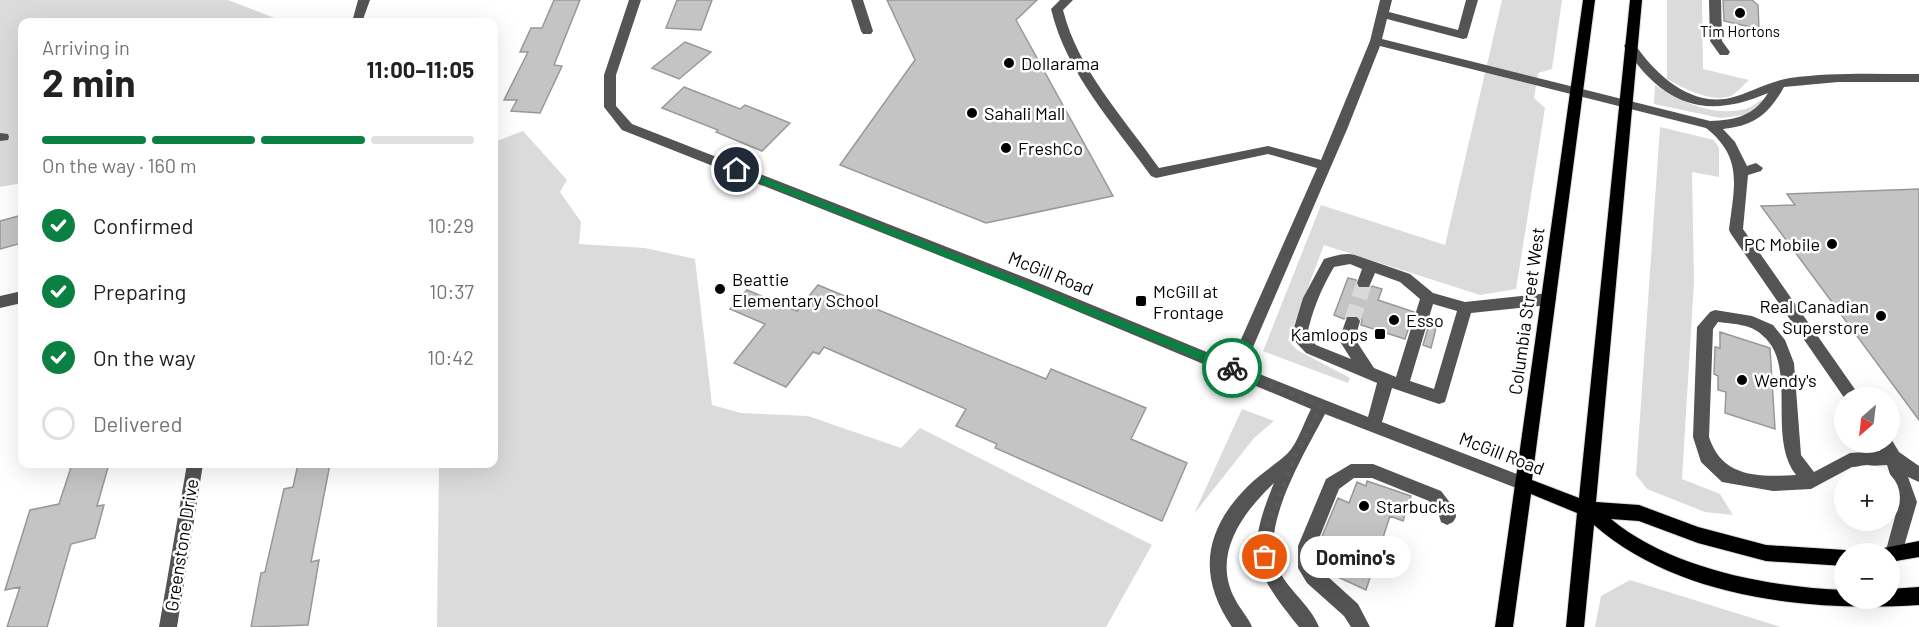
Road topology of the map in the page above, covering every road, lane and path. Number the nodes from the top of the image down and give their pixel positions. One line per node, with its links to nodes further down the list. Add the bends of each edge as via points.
1 (364, 0): 11 (street)
2 (635, 0): 30 (street, McGill Road, via 609,75 610,107 627,127)
3 (857, 0): 12 (street)
4 (1067, 0): 21 (street, via 1057,9 1059,26 1071,53 1156,173 1268,150)
5 (1386, 0): 10 (street)
6 (1472, 0): 10 (street, via 1463,35)
7 (1589, 0): 18 (main road, Columbia Street West)
8 (1636, 0): 14 (main road)
9 (1715, 0): 15 (street, via 1716,41)
10 (1382, 14): 13 (street)
11 (358, 18)
12 (867, 31)
13 (1376, 41): 18 (street); 21 (street)
14 (1630, 46): 17 (street, via 1640,64 1659,82 1697,100 1730,102); 19 (main road)
15 (1724, 52)
16 (1919, 78): 17 (street)
17 (1779, 84): 20 (street, via 1767,108 1753,119)
18 (1576, 92): 19 (street); 26 (main road, Columbia Street West)
19 (1626, 104): 20 (street); 44 (main road)
20 (1710, 125): 33 (street, via 1725,136 1749,170 1736,230)
21 (1325, 166): 30 (street)
22 (1370, 266): 23 (street); 24 (street, via 1405,278); 31 (street, via 1350,259 1329,263 1317,282 1299,337 1311,348)
23 (1364, 283)
24 (1428, 297): 28 (street); 32 (street)
25 (18, 298): 27 (street)
26 (1549, 299): 28 (street); 43 (main road, Columbia Street West)
27 (0, 302)
28 (1465, 308): 32 (street, via 1438,397)
29 (1352, 321): 31 (street, via 1347,340)
30 (1236, 369): 34 (street, McGill Road)
31 (1368, 372): 32 (street)
32 (1394, 382): 35 (street)
33 (1845, 387)
34 (1321, 406): 35 (street, McGill Road); 39 (street)
35 (1372, 426): 43 (street, McGill Road)
36 (1877, 453): 42 (street, via 1850,460)
37 (1890, 453): 46 (street, via 1908,502)
38 (1892, 453): 41 (street)
39 (1294, 458): 54 (street, via 1246,498 1223,539 1218,583 1228,607); 55 (street, via 1265,533 1265,557 1276,581)
40 (194, 468): 53 (street, Greenstone Drive)
41 (1919, 476)
42 (1811, 482): 42 (street, via 1773,484 1728,477 1707,457 1701,437 1705,327 1715,316 1732,316 1753,323 1779,343 1787,359 1793,457)
43 (1524, 484): 44 (main road, McGill Road); 57 (main road, Columbia Street West)
44 (1587, 509): 49 (main road, McGill Road, via 1639,513 1698,535 1766,553); 52 (main road, McGill Road, via 1637,547 1772,592); 58 (main road)
45 (1447, 517): 56 (street, via 1446,509 1435,496 1373,471 1351,471 1332,484 1307,546 1307,568 1351,610)
46 (1895, 543)
47 (1919, 549): 48 (main road)
48 (1900, 553)
49 (1834, 557)
50 (1919, 596): 51 (main road)
51 (1900, 597)
52 (1834, 599)
53 (168, 627)
54 (1243, 627)
55 (1310, 627)
56 (1361, 627)
57 (1504, 627)
58 (1575, 627)

